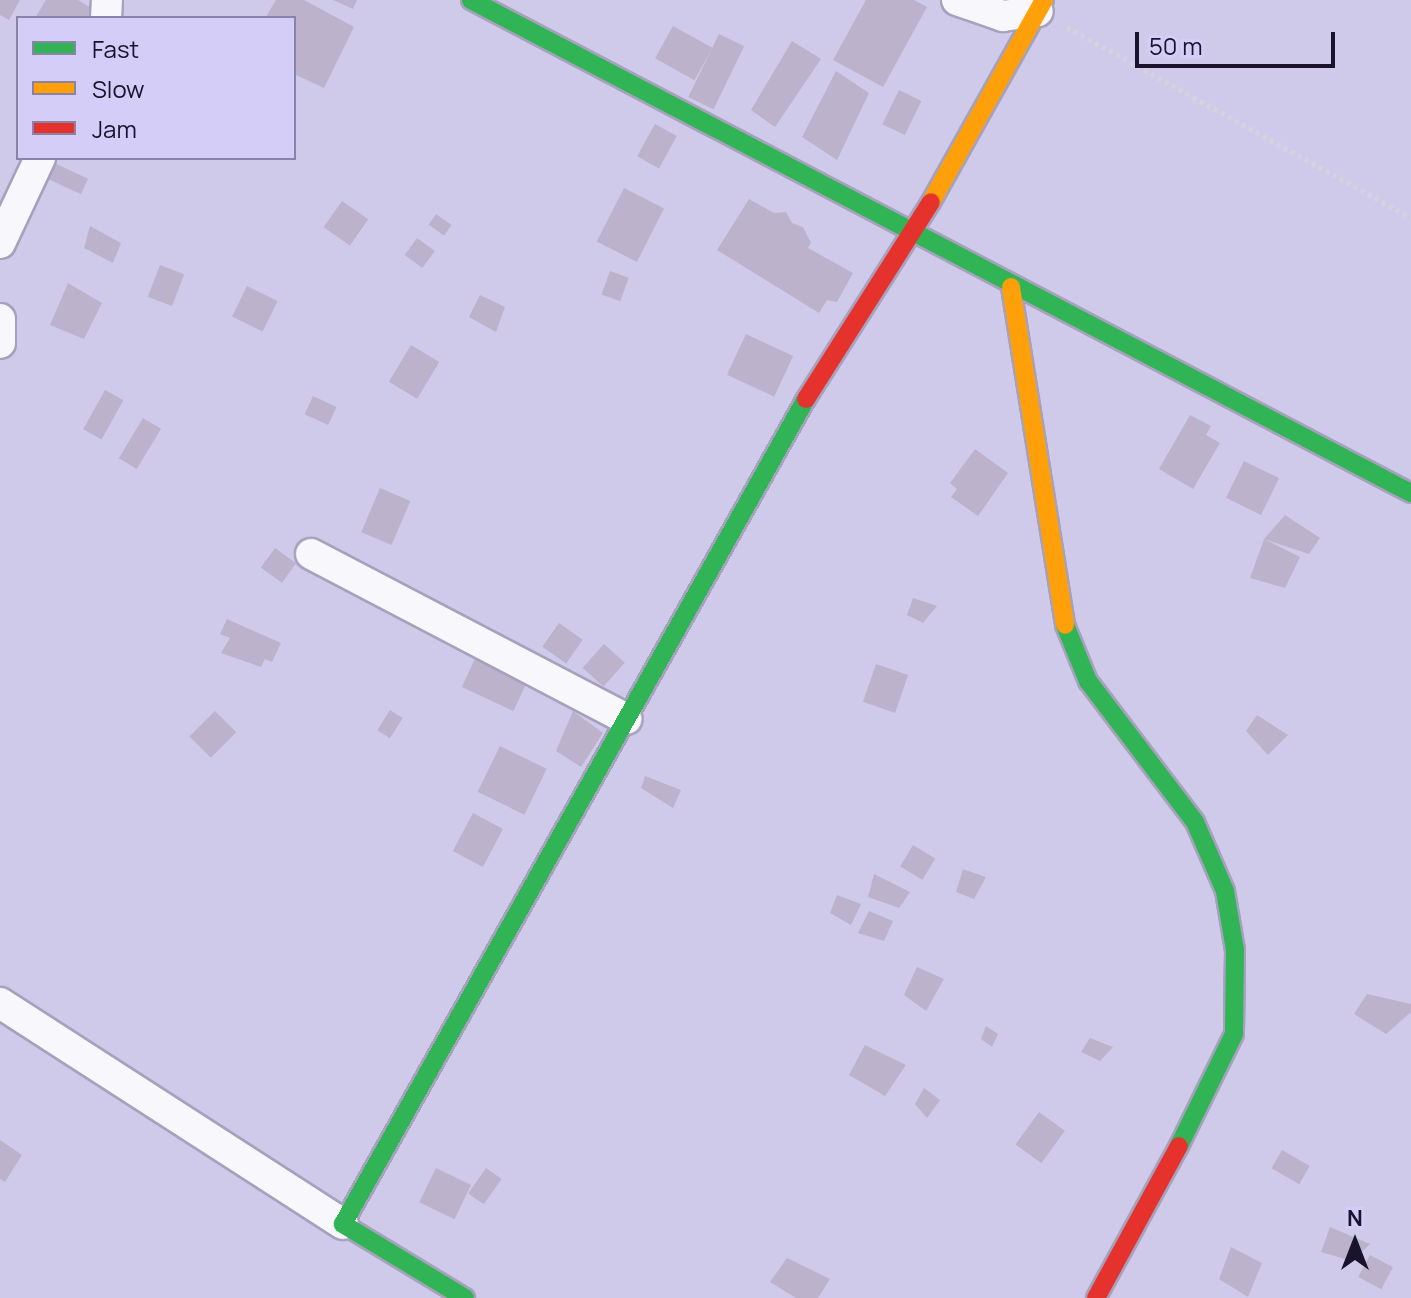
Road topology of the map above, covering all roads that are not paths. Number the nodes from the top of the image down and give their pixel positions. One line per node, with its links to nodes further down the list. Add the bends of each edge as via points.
1 (471, 0): 5 (street)
2 (957, 0): 3 (street, via 1003,16)
3 (1041, 6): 5 (street)
4 (39, 160): 6 (street)
5 (912, 235): 7 (street); 12 (street, via 801,408)
6 (0, 243)
7 (1011, 287): 10 (street); 16 (street, via 1064,625 1088,681 1210,849 1225,891 1235,950 1234,1034 1216,1079)
8 (0, 319): 9 (street)
9 (0, 343)
10 (1411, 493)
11 (311, 554): 12 (street)
12 (626, 719): 14 (street)
13 (0, 1003): 14 (street)
14 (343, 1224): 15 (street)
15 (465, 1298)
16 (1096, 1298)

